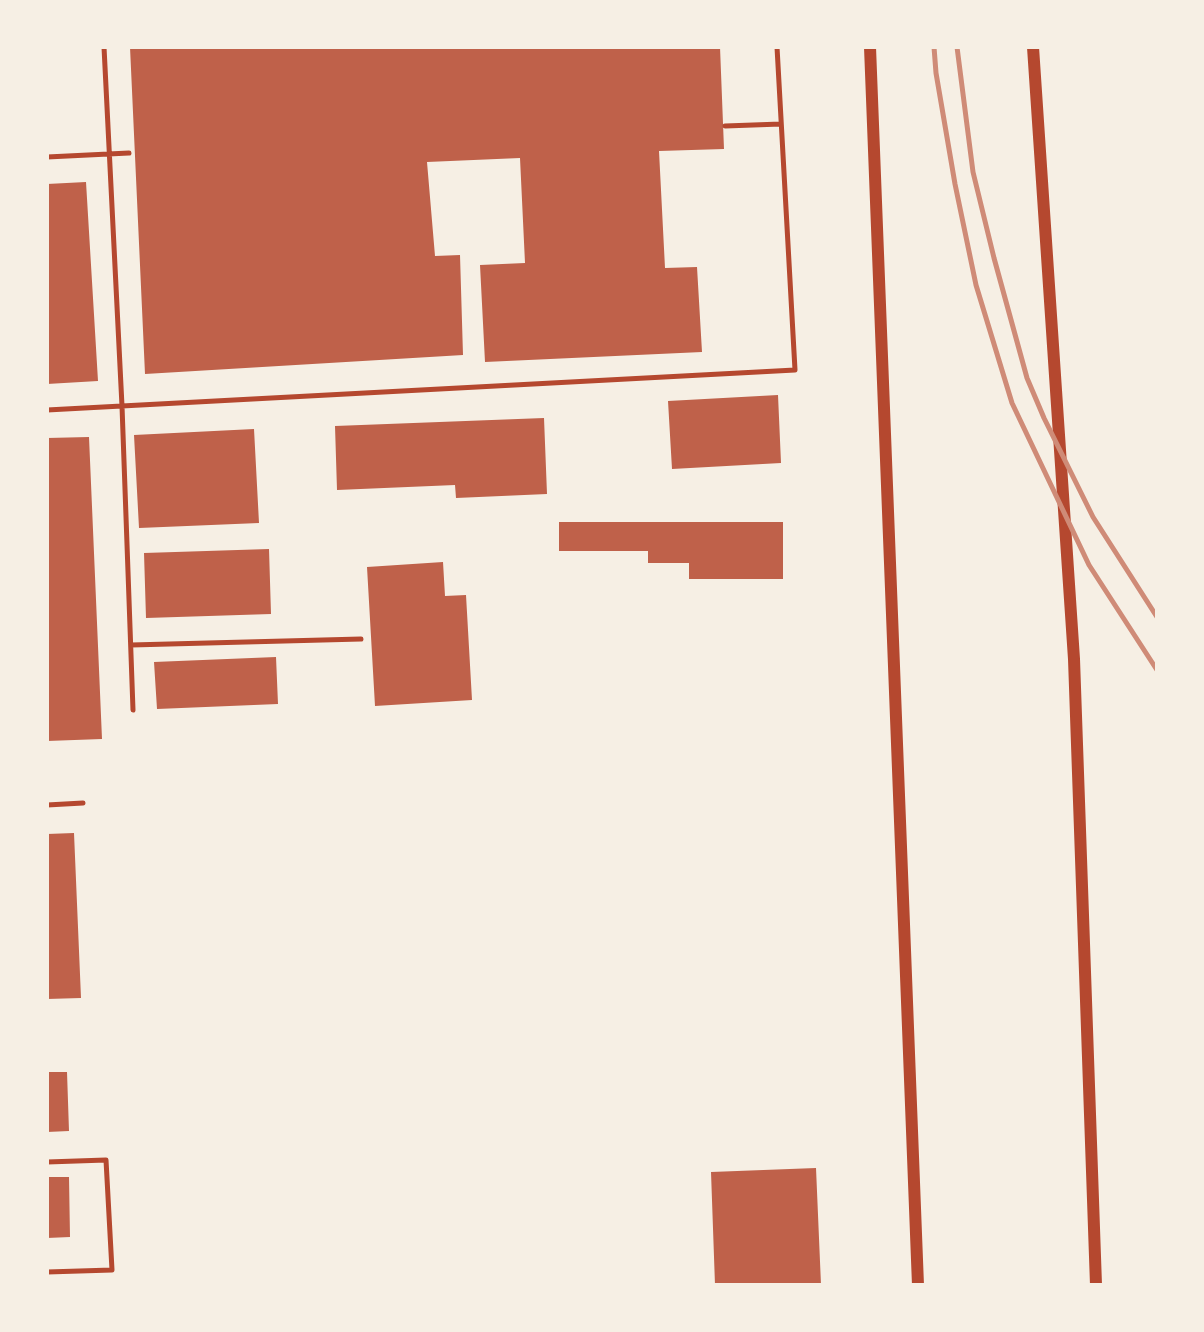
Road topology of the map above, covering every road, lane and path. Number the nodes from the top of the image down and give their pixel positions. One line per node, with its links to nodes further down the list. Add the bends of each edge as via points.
1 (104, 47): 8 (lane)
2 (777, 47): 5 (lane)
3 (870, 47): 19 (street)
4 (1033, 47): 20 (street, via 1074,659)
5 (781, 124): 6 (lane); 10 (lane, via 795,370)
6 (725, 126)
7 (129, 153): 8 (lane)
8 (110, 154): 9 (lane); 10 (lane)
9 (47, 157)
10 (122, 406): 11 (lane); 13 (lane)
11 (47, 410)
12 (361, 639): 13 (lane)
13 (131, 645): 14 (lane)
14 (133, 710)
15 (83, 803): 16 (lane)
16 (47, 805)
17 (47, 1162): 18 (lane, via 106,1160 112,1270)
18 (47, 1272)
19 (918, 1285)
20 (1096, 1285)

